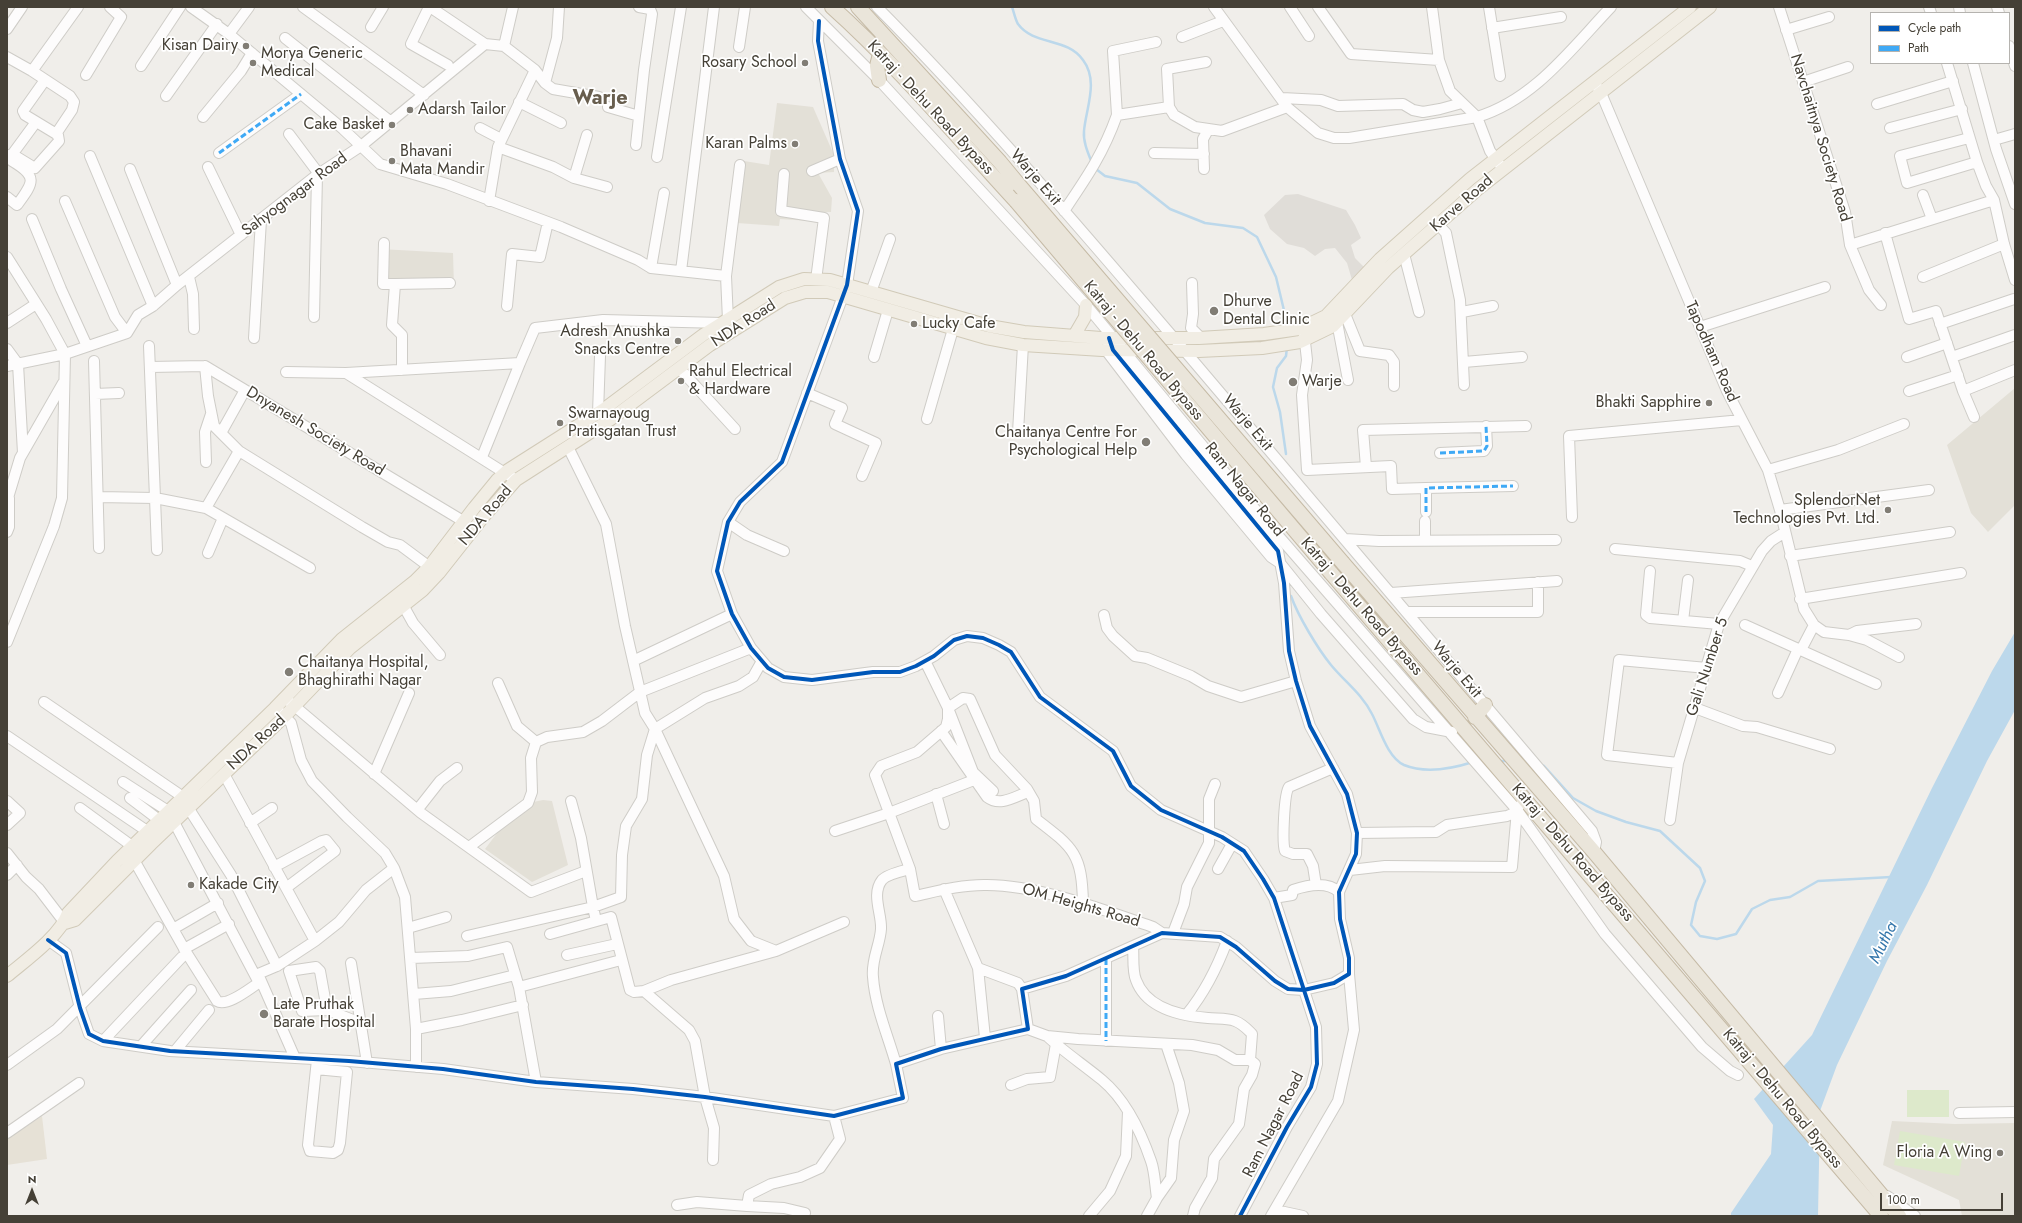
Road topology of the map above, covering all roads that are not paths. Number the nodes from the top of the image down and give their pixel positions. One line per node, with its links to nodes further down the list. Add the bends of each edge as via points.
1 (22, 7): 36 (street)
2 (78, 7): 59 (street)
3 (110, 7): 60 (street, via 122,17)
4 (180, 7): 55 (street)
5 (191, 7): 33 (street)
6 (249, 7): 38 (street)
7 (303, 7): 70 (street)
8 (384, 7): 34 (street)
9 (513, 7): 44 (street)
10 (559, 7): 67 (street, via 557,38)
11 (639, 7): 82 (street, via 650,8 652,14)
12 (681, 7): 105 (street)
13 (714, 7): 141 (street)
14 (745, 7): 45 (street)
15 (806, 7): 31 (street)
16 (832, 7): 48 (highway, Katraj - Dehu Road Bypass)
17 (858, 7): 308 (highway, Katraj - Dehu Road Bypass, bridge, via 1000,162)
18 (877, 7): 125 (street, Warje Exit, via 924,54)
19 (1214, 7): 32 (street)
20 (1290, 7): 39 (street)
21 (1318, 7): 50 (street, via 1351,54)
22 (1432, 7): 50 (street)
23 (1488, 7): 35 (street)
24 (1611, 7): 84 (street, via 1538,83 1512,103)
25 (1690, 7): 65 (main road, Karve Road)
26 (1710, 7): 68 (main road, Karve Road)
27 (1779, 7): 37 (street, Navchaitnya Society Road)
28 (432, 8): 43 (street); 54 (street, via 411,44)
29 (1561, 17): 35 (street)
30 (1829, 17): 37 (street)
31 (819, 20): 63 (street); 106 (street, Ram Nagar Road, via 818,41)
32 (1223, 22): 40 (street); 73 (street)
33 (216, 24): 38 (street); 71 (street)
34 (371, 28)
35 (1492, 28): 61 (street)
36 (7, 29)
37 (1786, 30): 66 (street, Navchaitnya Society Road)
38 (229, 34): 47 (street)
39 (1309, 36)
40 (1182, 37)
41 (285, 38): 86 (street)
42 (1156, 42): 81 (street, via 1113,51)
43 (485, 44): 44 (street); 70 (street)
44 (504, 46): 58 (street)
45 (739, 47)
46 (2010, 49): 56 (street)
47 (252, 53): 69 (street); 83 (street, via 241,71)
48 (880, 54): 63 (highway, via 877,66); 309 (highway, Katraj - Dehu Road Bypass, bridge, via 1016,201)
49 (7, 57): 59 (street)
50 (1439, 60): 75 (street, via 1450,91)
51 (1206, 62): 79 (street, via 1167,69)
52 (1947, 64): 64 (street)
53 (1973, 64): 96 (street)
54 (448, 65)
55 (141, 66)
56 (2015, 66)
57 (1848, 67): 66 (street)
58 (535, 70): 67 (street); 74 (street)
59 (32, 71): 62 (street)
60 (86, 74)
61 (1500, 76)
62 (45, 80): 85 (street, via 23,111); 91 (street, via 70,96 74,102 72,110)
63 (879, 80): 156 (street)
64 (1953, 81): 76 (street); 80 (street)
65 (1594, 82): 68 (street, Tapodham Road); 108 (main road, Karve Road)
66 (1803, 82): 136 (street, Navchaitnya Society Road, via 1845,212)
67 (545, 83): 72 (street, via 553,89)
68 (1601, 93): 108 (main road, Karve Road); 169 (street, Tapodham Road)
69 (301, 94): 99 (street); 100 (street)
70 (424, 95): 86 (street)
71 (166, 96)
72 (599, 97)
73 (1282, 98): 75 (street, via 1321,100 1338,106 1403,104 1423,112); 78 (street)
74 (519, 102): 87 (street); 97 (street)
75 (1462, 103): 84 (street)
76 (1878, 104)
77 (608, 107): 82 (street)
78 (1288, 107): 84 (street, via 1318,134 1334,138 1349,138); 90 (street, via 1222,131)
79 (1169, 108): 81 (street); 90 (street, via 1174,115)
80 (1962, 109): 89 (street); 95 (street)
81 (1117, 115): 125 (street, via 1096,164)
82 (639, 116): 98 (street)
83 (203, 117)
84 (1477, 117): 108 (street, via 1490,151)
85 (36, 122): 91 (street); 103 (street)
86 (391, 122): 99 (street)
87 (561, 123)
88 (480, 128): 97 (street)
89 (1890, 128)
90 (1208, 130): 102 (street, via 1203,140)
91 (56, 134): 103 (street, via 59,141 38,167)
92 (289, 134): 114 (street)
93 (2015, 134): 96 (street)
94 (587, 135): 116 (street)
95 (1969, 138): 107 (street); 107 (street, via 1900,156 1907,183)
96 (1994, 140): 124 (street)
97 (500, 143): 116 (street); 123 (street)
98 (636, 144)
99 (361, 146): 114 (street, Sahyognagar Road); 123 (street, Sahyognagar Road, via 380,164 447,184)
100 (219, 153)
101 (1154, 153): 102 (street)
102 (1204, 154): 112 (street)
103 (9, 156): 120 (street, via 12,161 24,168 32,182 16,205)
104 (90, 156): 158 (street)
105 (657, 157)
106 (840, 159): 113 (street); 152 (street, Ram Nagar Road, via 858,211)
107 (1977, 162): 121 (street)
108 (1500, 164): 126 (main road, Karve Road, via 1470,179); 131 (main road, Karve Road)
109 (740, 165): 142 (street)
110 (208, 167): 133 (street)
111 (130, 169): 150 (street)
112 (1204, 169)
113 (812, 171)
114 (318, 174): 129 (street, Sahyognagar Road); 164 (street)
115 (784, 174): 145 (street, via 781,211 824,218)
116 (574, 178): 117 (street)
117 (607, 187)
118 (664, 193): 140 (street)
119 (1923, 195): 128 (street)
120 (7, 197)
121 (1994, 200): 128 (street, Navchaitnya Society Road); 137 (street)
122 (66, 201): 174 (street, via 115,317)
123 (489, 201): 130 (street, Sahyognagar Road)
124 (2015, 204)
125 (1064, 211): 179 (street, Warje Exit)
126 (1429, 215): 131 (street); 170 (main road, Karve Road, via 1369,269 1326,316)
127 (32, 219): 184 (street)
128 (1932, 219): 132 (street, Navchaitnya Society Road)
129 (261, 220): 133 (street, Sahyognagar Road); 178 (street)
130 (548, 222): 140 (street, Sahyognagar Road); 159 (street, via 540,257 512,254)
131 (1438, 224): 138 (main road, Karve Road); 163 (street, via 1446,233)
132 (1885, 233): 136 (street, Navchaitnya Society Road); 168 (street, via 1909,319 1936,311)
133 (241, 235): 143 (street, Sahyognagar Road)
134 (890, 239): 153 (street)
135 (384, 243): 148 (street, via 383,284)
136 (1850, 244): 157 (street, via 1869,290)
137 (2004, 244): 144 (street); 146 (street)
138 (1404, 254): 162 (street); 165 (main road, Karve Road)
139 (7, 257): 155 (street)
140 (652, 268): 141 (street, Sahyognagar Road)
141 (681, 271): 142 (street, Sahyognagar Road)
142 (726, 276): 166 (street)
143 (189, 277): 150 (street, Sahyognagar Road); 171 (street, via 193,294)
144 (1923, 277)
145 (816, 280): 152 (main road, NDA Road, via 830,280); 166 (main road, NDA Road, via 792,282 779,287)
146 (2015, 280)
147 (450, 283): 148 (street)
148 (396, 284): 203 (street, via 392,325 402,335)
149 (1192, 284): 180 (street, via 1191,328)
150 (177, 285): 158 (street, Sahyognagar Road)
151 (1825, 287): 169 (street)
152 (845, 291): 153 (main road); 161 (main road, NDA Road); 173 (main road, NDA Road, via 795,294); 216 (street, Ram Nagar Road)
153 (872, 292): 176 (main road, via 1003,330)
154 (2014, 299): 168 (street)
155 (36, 304): 167 (street); 189 (street)
156 (1086, 305): 176 (main road, via 1085,318); 177 (street)
157 (1881, 305)
158 (153, 306): 174 (street, Sahyognagar Road, via 138,315)
159 (507, 306)
160 (1493, 306): 163 (street)
161 (888, 310): 172 (main road, NDA Road); 191 (street)
162 (1419, 312)
163 (1462, 312): 196 (street)
164 (314, 317)
165 (1341, 318): 181 (main road, Karve Road, via 1317,336); 208 (street); 211 (street, via 1360,351 1389,355 1394,362)
166 (725, 322): 173 (main road); 197 (street, via 603,320 535,328); 219 (main road, NDA Road)
167 (7, 323)
168 (1940, 324): 182 (street)
169 (1700, 327): 222 (street, Tapodham Road)
170 (1301, 328): 180 (main road, Karve Road, via 1284,332); 181 (street)
171 (194, 329)
172 (953, 329): 183 (main road, NDA Road); 221 (street)
173 (732, 331): 202 (main road, NDA Road)
174 (127, 333): 184 (street)
175 (2015, 335): 194 (street)
176 (1074, 336): 177 (main road)
177 (1108, 337): 179 (main road); 187 (street, Ram Nagar Road)
178 (254, 338)
179 (1174, 338): 180 (main road, Karve Road); 188 (street, Warje Exit)
180 (1200, 338)
181 (1303, 341): 188 (main road, Karve Road, via 1283,345); 235 (street, via 1307,360 1302,396 1307,470)
182 (1947, 343): 193 (street); 194 (street)
183 (1023, 345): 187 (main road, NDA Road); 227 (street)
184 (87, 346): 189 (street)
185 (149, 346): 201 (street)
186 (7, 349): 198 (street)
187 (1114, 350): 188 (main road, NDA Road); 264 (street, Ram Nagar Road, via 1278,551); 312 (street)
188 (1185, 350): 255 (street, Warje Exit)
189 (65, 354): 198 (street); 209 (street)
190 (600, 356): 219 (street)
191 (874, 357)
192 (1522, 357): 196 (street)
193 (1907, 357)
194 (1952, 357): 207 (street)
195 (94, 361): 217 (street)
196 (1464, 362): 210 (street)
197 (520, 363): 203 (street); 233 (street)
198 (18, 364): 199 (street); 232 (street)
199 (7, 366)
200 (206, 366): 201 (street); 212 (street, Dnyanesh Society Road); 218 (street)
201 (150, 367): 244 (street)
202 (680, 369): 226 (street); 229 (main road, NDA Road, via 611,419)
203 (402, 370): 206 (street)
204 (2015, 370): 214 (street)
205 (286, 372): 206 (street)
206 (346, 373): 233 (street)
207 (1958, 376): 213 (street); 214 (street)
208 (1348, 380)
209 (64, 381): 232 (street); 285 (street, via 62,498 54,526)
210 (1464, 385)
211 (1394, 386)
212 (245, 390): 228 (street); 250 (street, Dnyanesh Society Road)
213 (1909, 391)
214 (1963, 391): 220 (street)
215 (119, 393): 217 (street)
216 (807, 393): 238 (street, via 842,408 835,424 876,443); 251 (street, Ram Nagar Road, via 782,462 740,502)
217 (95, 394): 243 (street)
218 (211, 412): 228 (street, via 214,426); 234 (street, via 205,432)
219 (598, 413): 237 (main road, NDA Road)
220 (1974, 417)
221 (927, 419)
222 (1742, 420): 236 (street, Tapodham Road); 248 (street, via 1568,436)
223 (1904, 424): 236 (street, via 1838,450)
224 (1486, 426): 225 (street); 231 (street, via 1487,446 1484,451); 235 (street, via 1363,430)
225 (1526, 426)
226 (735, 429)
227 (1018, 432)
228 (221, 433): 230 (street)
229 (568, 446): 239 (main road, NDA Road); 290 (street, via 606,524)
230 (239, 451): 246 (street); 267 (street, via 362,527 388,542 400,545)
231 (1440, 452)
232 (23, 454): 245 (street)
233 (482, 457): 237 (street)
234 (206, 462)
235 (1366, 468): 241 (street, via 1391,466 1392,489)
236 (1768, 470): 247 (street, Tapodham Road)
237 (506, 472): 239 (street); 250 (main road, NDA Road)
238 (862, 476)
239 (516, 480): 267 (main road, NDA Road)
240 (1513, 486): 241 (street)
241 (1426, 488): 256 (street)
242 (1929, 490): 247 (street)
243 (98, 497): 244 (street); 258 (street)
244 (156, 498): 246 (street); 260 (street)
245 (8, 499): 252 (street)
246 (206, 508): 249 (street)
247 (1780, 510): 253 (street, Tapodham Road)
248 (1572, 517)
249 (223, 518): 262 (street); 266 (street)
250 (463, 521): 267 (main road, NDA Road)
251 (728, 522): 261 (street, via 747,535); 277 (street, Ram Nagar Road, via 717,571)
252 (7, 532)
253 (1785, 532): 263 (street, Tapodham Road); 265 (street, Gali Number 5, via 1771,541)
254 (1950, 532): 263 (street)
255 (1345, 539): 256 (street); 273 (street, Warje Exit)
256 (1425, 540): 257 (street)
257 (1556, 540)
258 (99, 548)
259 (1615, 549): 265 (street, via 1740,561)
260 (157, 550)
261 (784, 550)
262 (208, 553)
263 (1790, 556): 274 (street, Tapodham Road)
264 (1280, 563): 294 (street, Ram Nagar Road, via 1289,651); 312 (street, via 1413,719 1426,728)
265 (1752, 566): 280 (street, Gali Number 5)
266 (310, 568)
267 (434, 570): 275 (main road, NDA Road, via 423,590); 300 (main road, NDA Road, via 415,581 355,627)
268 (1650, 571): 279 (street, via 1646,615 1650,618)
269 (1961, 573): 274 (street)
270 (1688, 580): 279 (street)
271 (1557, 581): 272 (street)
272 (1538, 582): 273 (street); 276 (street, via 1538,612)
273 (1391, 593): 276 (street, Warje Exit)
274 (1800, 599): 283 (street, Tapodham Road)
275 (403, 605): 288 (street, via 413,623); 303 (main road, NDA Road, via 355,644)
276 (1408, 612): 302 (street, Warje Exit)
277 (732, 614): 286 (street, Ram Nagar Road); 290 (street)
278 (1104, 615): 294 (street, via 1110,632 1135,656 1147,658 1191,676 1208,686 1241,697)
279 (1682, 621): 280 (street)
280 (1719, 624): 293 (street, Gali Number 5)
281 (1916, 624): 284 (street, via 1857,631)
282 (1745, 625): 287 (street)
283 (1814, 625): 284 (street, via 1824,632); 287 (street)
284 (1849, 635): 289 (street, via 1867,640)
285 (7, 642)
286 (751, 648): 291 (street, Ram Nagar Road); 297 (street)
287 (1799, 650): 296 (street); 299 (street)
288 (440, 654)
289 (1899, 657)
290 (633, 661): 297 (street)
291 (762, 661): 292 (street, Ram Nagar Road, via 768,668 784,677 812,680 858,673 900,672); 310 (street, via 753,677 739,686 705,698)
292 (925, 661): 305 (street); 347 (street, Ram Nagar Road, via 954,640 967,636 983,638 1011,652 1040,697 1112,751 1131,786 1146,801)
293 (1707, 668): 306 (street, Gali Number 5); 316 (street, via 1619,660 1607,755)
294 (1296, 681): 318 (street, Ram Nagar Road, via 1310,726)
295 (498, 683): 314 (street, via 516,726)
296 (1876, 684)
297 (640, 692): 310 (street, via 645,713); 314 (street, via 583,732 547,737)
298 (409, 693): 320 (street)
299 (1778, 693)
300 (285, 698): 303 (street); 304 (main road, NDA Road)
301 (44, 702): 328 (street)
302 (1485, 705): 308 (highway); 352 (street, Warje Exit, via 1592,831 1596,842)
303 (295, 706): 307 (main road, NDA Road); 320 (street)
304 (275, 708): 307 (street); 328 (main road, NDA Road)
305 (948, 708): 311 (street, via 946,727); 324 (street, via 972,772); 325 (street, via 963,698 970,699 995,755)
306 (1695, 708): 315 (street, via 1743,726 1757,726); 316 (street, Gali Number 5)
307 (285, 716): 319 (main road, NDA Road); 357 (street, via 291,723 302,760 312,781 385,853)
308 (1475, 717): 352 (highway, Katraj - Dehu Road Bypass)
309 (1464, 726): 312 (street); 327 (highway, Katraj - Dehu Road Bypass)
310 (655, 728): 370 (street, via 647,755 642,798 626,826 621,897); 388 (street, via 724,876 734,919 751,941)
311 (941, 731): 321 (street); 338 (street, OM Heights Road, via 917,752 881,766 877,771 875,775)
312 (1450, 733): 336 (street)
313 (7, 736): 345 (street)
314 (536, 742): 351 (street, via 531,758 532,792 528,803)
315 (1830, 749)
316 (1678, 763): 340 (street, Gali Number 5)
317 (457, 768): 335 (street, via 440,781)
318 (1332, 768): 348 (street, Ram Nagar Road, via 1347,794); 363 (street, via 1289,788 1286,795 1282,840 1285,852 1307,854 1313,866)
319 (224, 774): 334 (main road, NDA Road); 342 (street)
320 (374, 774): 335 (street)
321 (974, 780): 325 (street, via 986,797 994,802); 326 (street)
322 (123, 782): 337 (street)
323 (1215, 784): 347 (street, via 1209,799)
324 (993, 791)
325 (1028, 792): 369 (street, via 1034,801 1036,819 1074,852 1082,880)
326 (936, 794): 338 (street); 343 (street)
327 (1522, 795): 336 (street); 453 (highway, Katraj - Dehu Road Bypass)
328 (183, 797): 337 (main road, NDA Road)
329 (130, 798): 339 (street)
330 (7, 801): 344 (street, via 20,813)
331 (571, 801): 361 (street, via 581,838)
332 (80, 808): 350 (street)
333 (272, 808): 342 (street)
334 (189, 809): 341 (main road, NDA Road); 395 (street, via 231,875)
335 (418, 809): 351 (street)
336 (1517, 810): 348 (street, via 1514,814 1497,818 1447,825 1436,832); 360 (street, via 1512,867 1385,866); 431 (street, via 1605,934 1702,1047)
337 (168, 811): 339 (main road, NDA Road)
338 (889, 813): 346 (street); 358 (street, OM Heights Road)
339 (159, 820): 345 (main road, NDA Road)
340 (1670, 820)
341 (174, 822): 354 (main road, NDA Road); 368 (street)
342 (250, 823): 356 (street)
343 (944, 824)
344 (7, 826)
345 (147, 831): 350 (main road, NDA Road)
346 (835, 831)
347 (1208, 831): 349 (street, Ram Nagar Road); 380 (street, via 1209,843 1187,887 1184,904)
348 (1357, 833): 360 (street, Ram Nagar Road, via 1356,854)
349 (1232, 844): 359 (street); 367 (street, Ram Nagar Road, via 1244,851)
350 (132, 846): 374 (main road, NDA Road, via 68,913)
351 (469, 847): 361 (street, via 531,892)
352 (1594, 852): 442 (highway, Katraj - Dehu Road Bypass)
353 (7, 853): 355 (street)
354 (134, 860): 374 (main road, NDA Road, via 75,920); 378 (street)
355 (17, 864): 362 (street); 374 (street)
356 (274, 867): 364 (street); 364 (street, via 322,841 326,840 331,844 335,851)
357 (394, 868): 377 (street, via 405,897); 384 (street, via 366,890 339,922)
358 (910, 869): 365 (street, OM Heights Road, via 915,896); 428 (street, via 886,877 878,891 881,928 873,976 879,1007)
359 (1218, 869)
360 (1350, 870): 366 (street, Ram Nagar Road)
361 (586, 871): 370 (street)
362 (7, 875)
363 (1316, 884): 366 (street, via 1333,887); 367 (street, via 1293,890 1292,895)
364 (286, 888): 384 (street)
365 (944, 889): 369 (street, OM Heights Road, via 986,885 1014,887); 396 (street)
366 (1339, 892): 397 (street, Ram Nagar Road, via 1340,919 1349,958)
367 (1274, 898): 403 (street, Ram Nagar Road)
368 (218, 903): 375 (street); 378 (street)
369 (1083, 904): 379 (street, OM Heights Road, via 1153,927)
370 (593, 907): 372 (street); 382 (street)
371 (446, 917): 377 (street)
372 (596, 921): 381 (street); 386 (street, via 611,917)
373 (844, 922): 388 (street)
374 (65, 923): 383 (main road, NDA Road)
375 (229, 924): 389 (street); 389 (street, via 258,981 239,996 223,1002 217,1001)
376 (158, 927): 407 (street)
377 (408, 928): 391 (street)
378 (173, 929): 389 (street)
379 (1162, 933): 380 (street); 387 (street)
380 (1172, 933): 385 (street, via 1185,936 1216,936)
381 (550, 934)
382 (467, 936)
383 (48, 940): 399 (main road, NDA Road); 407 (street, via 66,953)
384 (315, 941): 395 (street)
385 (1227, 941): 403 (street, via 1288,990); 410 (street, via 1202,996)
386 (617, 944): 390 (street); 393 (street)
387 (1132, 946): 392 (street); 410 (street, via 1135,979 1142,990 1153,1003 1170,1011)
388 (776, 951): 404 (street, via 671,980)
389 (183, 953): 417 (street)
390 (567, 955)
391 (411, 958): 398 (street, via 468,956 507,947); 405 (street)
392 (1106, 959): 401 (street, via 1066,976); 418 (street)
393 (621, 960): 400 (street); 404 (street, via 630,990)
394 (351, 963): 412 (street)
395 (277, 966): 424 (street, via 258,974)
396 (978, 968): 401 (street, via 1018,983); 416 (street)
397 (1349, 974): 403 (street, via 1334,982); 447 (street, Ram Nagar Road, via 1354,1030 1338,1101)
398 (515, 975): 400 (street); 405 (street, via 451,991)
399 (7, 976)
400 (519, 987): 406 (street)
401 (1022, 989): 414 (street)
402 (192, 990): 421 (street)
403 (1304, 990): 451 (street, Ram Nagar Road, via 1316,1027 1318,1044 1317,1064 1311,1087)
404 (644, 991): 435 (street, via 682,1023 692,1036)
405 (414, 994): 413 (street)
406 (523, 1005): 413 (street); 432 (street)
407 (80, 1008): 417 (street, via 89,1034); 429 (street)
408 (209, 1010): 423 (street)
409 (327, 1010): 409 (street, via 320,971 316,967 289,971 302,1011); 412 (street)
410 (1187, 1014): 425 (street, via 1234,1020 1243,1025 1252,1034)
411 (938, 1016): 422 (street)
412 (361, 1023): 426 (street)
413 (416, 1029): 430 (street)
414 (1028, 1029): 415 (street); 416 (street)
415 (1047, 1036): 418 (street); 419 (street)
416 (985, 1038): 422 (street)
417 (103, 1041): 421 (street)
418 (1106, 1041): 420 (street)
419 (1056, 1044): 434 (street, via 1050,1077 1028,1079); 436 (street, via 1119,1097)
420 (1166, 1044): 425 (street, via 1192,1045 1218,1050 1235,1060); 443 (street, via 1179,1083 1184,1111 1174,1140 1171,1178)
421 (141, 1046): 423 (street)
422 (941, 1049): 428 (street)
423 (175, 1051): 424 (street)
424 (295, 1058): 427 (street)
425 (1250, 1060): 450 (street, via 1255,1064 1244,1089 1239,1124 1214,1159 1212,1178)
426 (367, 1063): 427 (street); 430 (street)
427 (316, 1064): 427 (street, via 308,1145 310,1151 333,1153 338,1150 340,1143 347,1072)
428 (896, 1064): 439 (street, via 902,1098)
429 (7, 1065)
430 (416, 1067): 432 (street)
431 (1738, 1075)
432 (536, 1082): 435 (street)
433 (79, 1083): 440 (street)
434 (1011, 1085)
435 (705, 1097): 439 (street); 441 (street, via 714,1128)
436 (1128, 1112): 443 (street, via 1152,1162); 448 (street, via 1126,1156 1110,1191)
437 (2015, 1112): 438 (street)
438 (1959, 1113)
439 (834, 1116): 445 (street, via 840,1139 820,1168 800,1177 771,1184 749,1195)
440 (7, 1133)
441 (713, 1160)
442 (1880, 1192): 454 (highway, Katraj - Dehu Road Bypass); 455 (street)
443 (1157, 1198): 449 (street)
444 (677, 1205): 445 (street, via 697,1202)
445 (747, 1206): 446 (street)
446 (805, 1212)
447 (1273, 1213): 452 (street)
448 (1090, 1216)
449 (1147, 1216)
450 (1193, 1216)
451 (1240, 1216)
452 (1303, 1216)
453 (1881, 1216)
454 (1899, 1216)
455 (1915, 1216)

